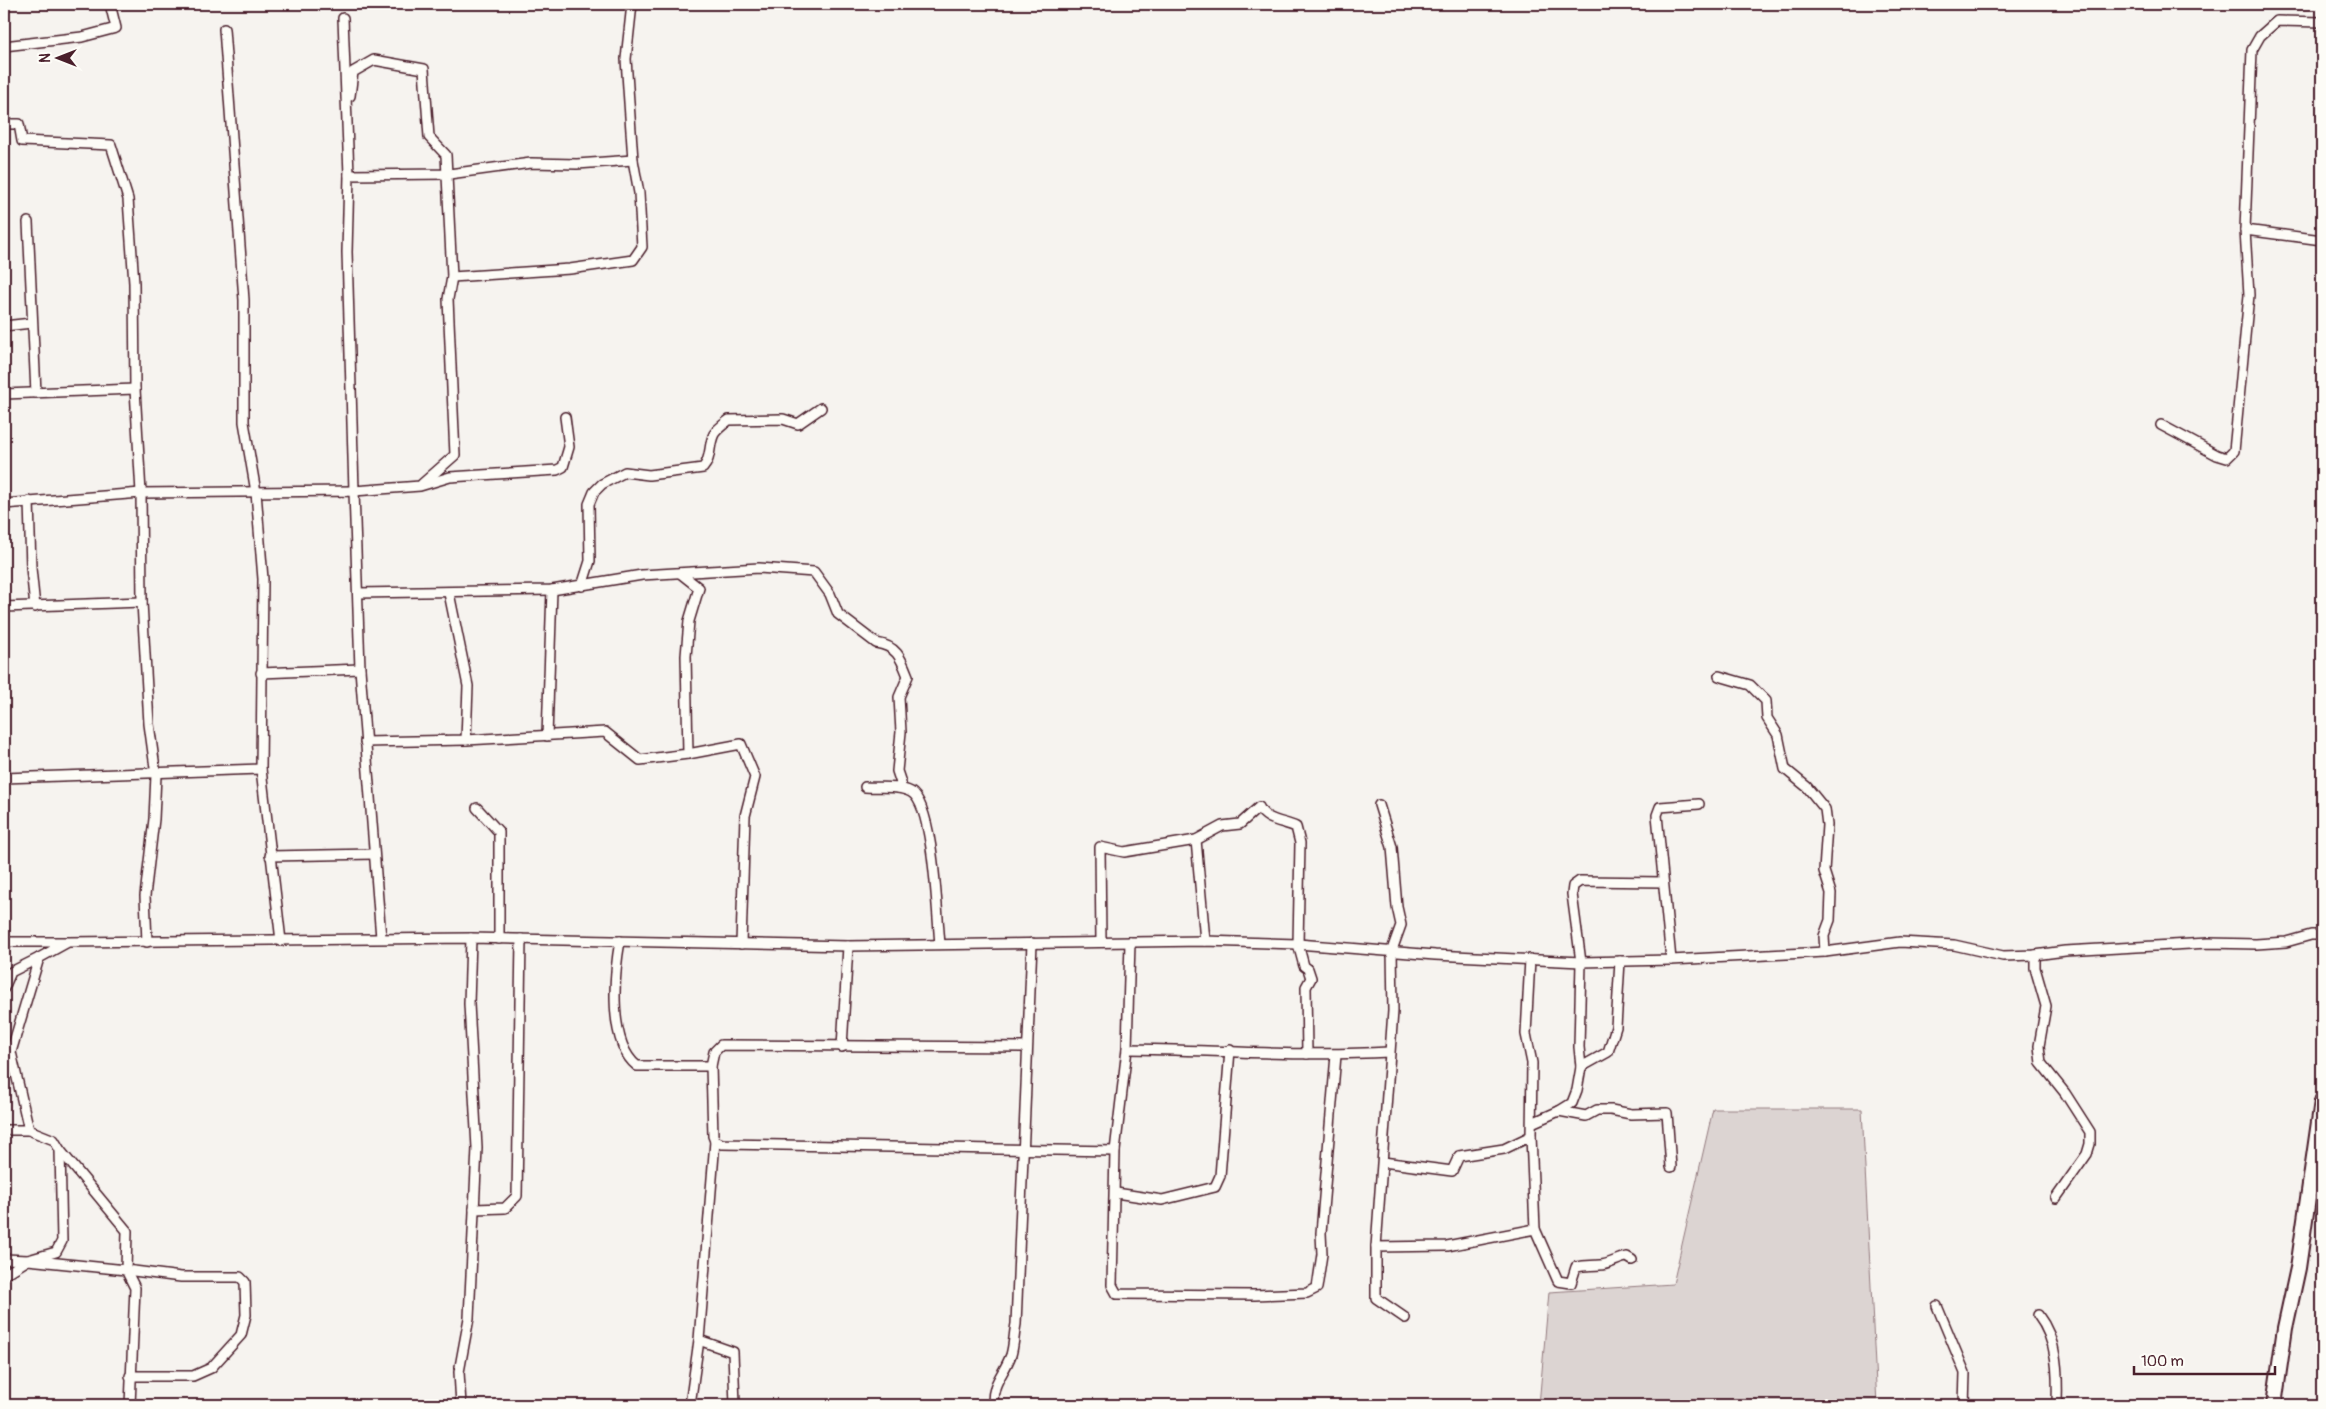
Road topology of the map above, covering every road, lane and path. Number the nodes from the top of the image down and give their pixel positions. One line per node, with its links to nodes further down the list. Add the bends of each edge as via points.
1 (110, 4): 6 (street, via 116,28 82,37)
2 (632, 4): 9 (street, via 626,59)
3 (343, 18): 8 (street)
4 (2322, 22): 13 (street, via 2277,21 2260,36 2252,50)
5 (224, 29): 26 (street, via 244,300 244,422)
6 (4, 46)
7 (4, 122): 18 (street, via 20,124 22,141 111,145 128,198 134,283)
8 (347, 126): 10 (street, via 353,72 374,60 424,69 429,137 446,154); 11 (street)
9 (633, 160): 10 (street, via 577,164 531,162); 15 (street, via 639,193 642,247 633,260 570,269)
10 (449, 174): 11 (street); 15 (street)
11 (349, 175): 25 (street, via 347,252)
12 (28, 222): 16 (street)
13 (2245, 230): 14 (street); 23 (street, via 2249,296 2234,451 2227,458 2217,455)
14 (2322, 240)
15 (452, 277): 24 (street, via 448,299 455,455)
16 (32, 323): 17 (street); 20 (street)
17 (4, 326)
18 (135, 389): 20 (street); 27 (street)
19 (4, 394): 20 (street)
20 (36, 394)
21 (821, 408): 31 (street, via 798,424 783,419 729,420 715,433 710,443 709,462 703,468 649,476 625,472 602,484 589,504 590,561)
22 (565, 418): 24 (street, via 568,447 563,467 557,470 450,477)
23 (2161, 425)
24 (420, 486): 25 (street)
25 (354, 491): 26 (street); 33 (street)
26 (256, 492): 27 (street); 39 (street, via 263,579)
27 (141, 493): 28 (street); 35 (street)
28 (29, 502): 29 (street); 37 (street)
29 (4, 504)
30 (680, 573): 31 (street, via 642,575); 44 (street, via 699,588 689,621 686,656); 49 (street, via 759,568 814,572 830,594 838,614 876,643 897,651 908,676 899,697)
31 (582, 586): 32 (street)
32 (552, 590): 34 (street); 41 (street)
33 (358, 593): 34 (street); 38 (street)
34 (449, 593): 42 (street, via 468,686)
35 (142, 602): 37 (street); 46 (street)
36 (4, 607): 37 (street)
37 (35, 607)
38 (360, 669): 39 (street); 43 (street)
39 (261, 673): 45 (street)
40 (1719, 676): 76 (street, via 1750,685 1766,701 1767,718 1778,735 1785,769 1807,787 1825,809 1824,871 1831,893 1830,920 1824,936)
41 (547, 736): 42 (street); 44 (street, via 605,732 640,760)
42 (466, 740): 43 (street)
43 (365, 742): 54 (street)
44 (688, 754): 71 (street, via 741,744 755,777 745,816)
45 (260, 769): 46 (street); 55 (street)
46 (156, 775): 47 (street); 67 (street, via 144,896)
47 (4, 778)
48 (866, 788): 49 (street)
49 (899, 788): 72 (street, via 919,799 929,831)
50 (1699, 804): 56 (street, via 1660,807 1657,815)
51 (1379, 805): 75 (street, via 1392,846 1396,907 1401,925)
52 (477, 808): 60 (street, via 499,832)
53 (1196, 840): 64 (street); 69 (street, via 1124,852 1100,847); 73 (street, via 1222,826 1240,824 1259,807 1261,813 1271,819 1296,827 1300,843)
54 (374, 854): 55 (street); 58 (street)
55 (270, 856): 62 (street)
56 (1663, 882): 80 (street); 82 (street, via 1580,881 1574,886 1572,894)
57 (2322, 935): 77 (street, via 2286,942 2208,943)
58 (381, 938): 59 (street); 62 (street)
59 (471, 938): 60 (street); 108 (street, via 469,1004 477,1148)
60 (499, 939): 61 (street)
61 (521, 939): 63 (street); 108 (street, via 517,1196 505,1208)
62 (281, 941): 67 (street)
63 (620, 941): 71 (street); 92 (street, via 616,967 617,1026 628,1058 637,1066)
64 (1205, 941): 70 (street); 73 (street)
65 (4, 942): 66 (street)
66 (68, 942): 67 (street); 78 (street)
67 (147, 942)
68 (1032, 942): 69 (street); 72 (street); 85 (street)
69 (1101, 942): 70 (street)
70 (1130, 942): 86 (street)
71 (741, 944): 74 (street)
72 (940, 944): 74 (street)
73 (1298, 944): 75 (street); 90 (street, via 1311,978 1306,987)
74 (848, 946): 84 (street)
75 (1392, 950): 79 (street); 88 (street)
76 (1825, 952): 77 (street, via 1900,942 1954,945 2003,956); 80 (street)
77 (2035, 955): 107 (street, via 2035,968 2046,1006 2039,1046 2041,1063 2090,1132 2087,1154)
78 (39, 958): 83 (street, via 11,972); 89 (street)
79 (1530, 959): 82 (street); 96 (street, via 1526,1034 1532,1064)
80 (1671, 960): 81 (street)
81 (1620, 961): 82 (street); 93 (street, via 1616,1027 1608,1052)
82 (1581, 962): 93 (street)
83 (4, 988)
84 (842, 1047): 85 (street); 92 (street, via 721,1045 714,1052)
85 (1027, 1048): 101 (street)
86 (1127, 1049): 87 (street); 103 (street)
87 (1230, 1050): 90 (street); 106 (street, via 1220,1176 1215,1187 1162,1200)
88 (1389, 1052): 91 (street); 104 (street)
89 (8, 1053): 98 (street)
90 (1307, 1054): 91 (street)
91 (1336, 1055): 106 (street, via 1317,1288 1307,1293 1255,1295 1117,1294 1112,1285)
92 (711, 1066): 100 (street, via 713,1136)
93 (1581, 1067): 95 (street, via 1572,1103)
94 (2322, 1101): 128 (main road)
95 (1559, 1111): 96 (street); 105 (street, via 1586,1116 1597,1110 1624,1111 1626,1114 1668,1113)
96 (1532, 1123): 99 (street)
97 (4, 1130): 98 (street)
98 (29, 1130): 102 (street, via 54,1140)
99 (1531, 1136): 104 (street, via 1504,1149 1459,1156 1452,1171); 109 (street)
100 (716, 1141): 101 (street, via 722,1144); 119 (street)
101 (1022, 1148): 103 (street); 125 (street, via 1016,1324 1011,1354 992,1391)
102 (60, 1150): 112 (street, via 62,1240 56,1252); 114 (street, via 127,1231)
103 (1115, 1151): 106 (street)
104 (1383, 1162): 110 (street)
105 (1671, 1167)
106 (1116, 1193)
107 (2056, 1198)
108 (474, 1209): 122 (street, via 469,1318 459,1372)
109 (1535, 1229): 110 (street, via 1447,1246); 113 (street, via 1558,1281 1571,1283 1576,1267 1601,1265 1627,1257)
110 (1376, 1247): 118 (street, via 1376,1298)
111 (4, 1259): 112 (street)
112 (28, 1260): 114 (street); 115 (street)
113 (1632, 1260)
114 (126, 1270): 120 (street, via 134,1288); 120 (street, via 181,1277 240,1277 245,1282 246,1315 241,1335 211,1368 193,1376)
115 (4, 1275)
116 (1937, 1306): 126 (street, via 1965,1372)
117 (2038, 1315): 127 (street, via 2047,1328 2056,1356)
118 (1405, 1318)
119 (699, 1340): 123 (street); 124 (street, via 733,1352)
120 (130, 1376): 121 (street)
121 (130, 1405)
122 (461, 1405)
123 (690, 1405)
124 (735, 1405)
125 (992, 1405)
126 (1964, 1405)
127 (2057, 1405)
128 (2274, 1405)

